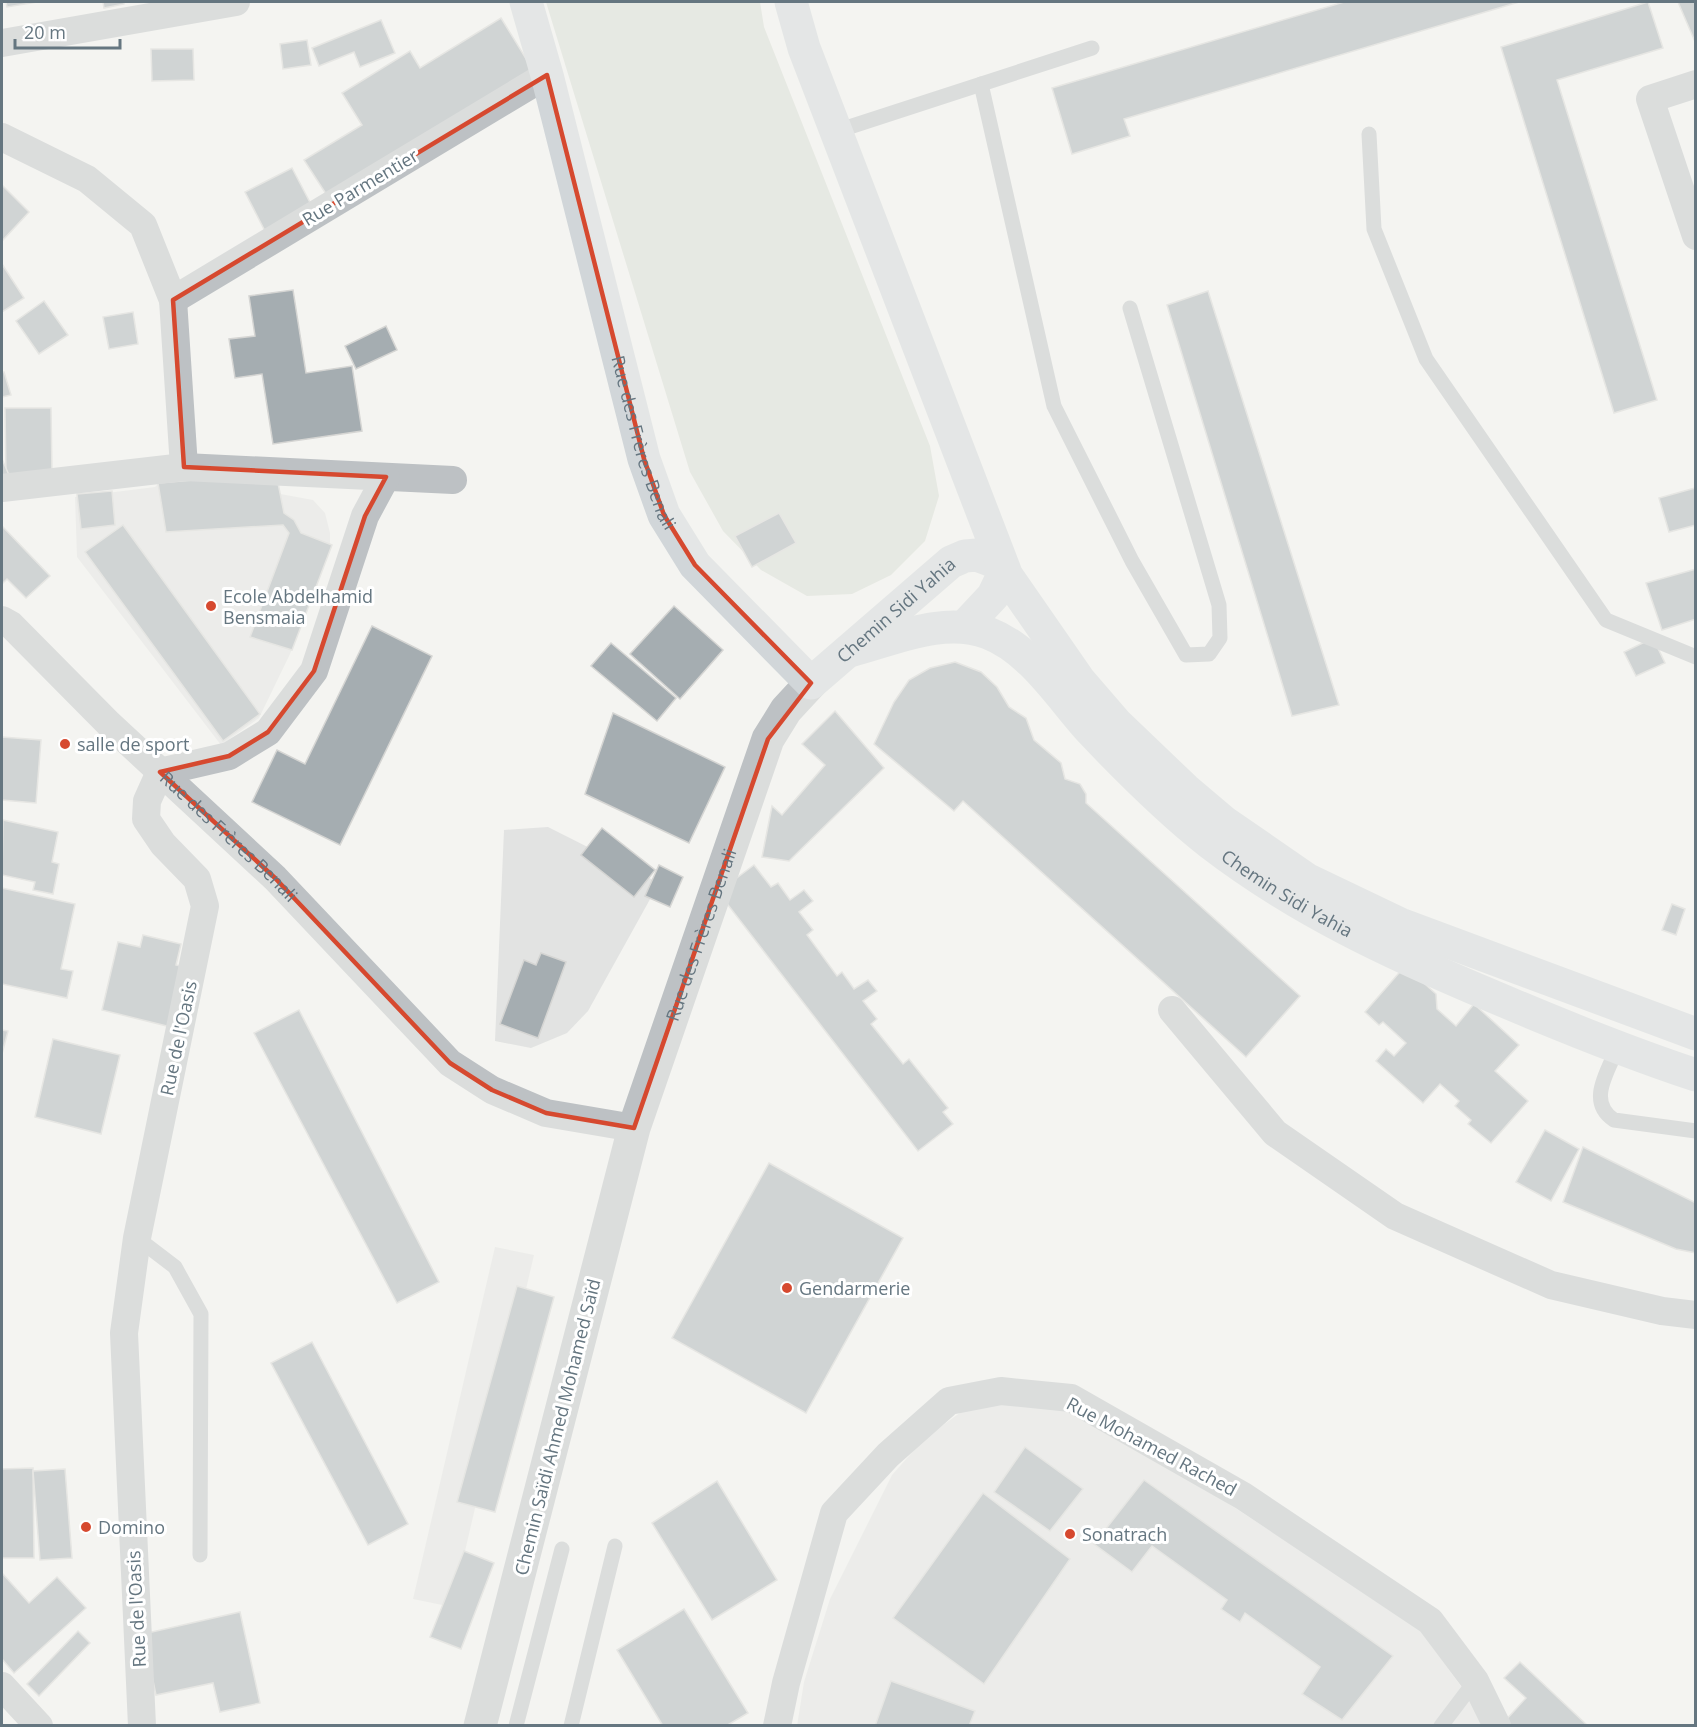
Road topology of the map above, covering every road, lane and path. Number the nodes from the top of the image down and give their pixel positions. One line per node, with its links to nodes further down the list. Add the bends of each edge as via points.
1 (236, 2): 4 (street)
2 (526, 2): 6 (main road, Rue des Frères Benali)
3 (791, 2): 9 (main road, via 804,48)
4 (2, 43)
5 (1092, 48): 7 (lane)
6 (547, 75): 13 (street, Rue Parmentier); 24 (main road, Rue des Frères Benali, via 644,459 664,515 695,565)
7 (981, 84): 9 (lane); 14 (lane, via 1054,406 1132,561 1186,655 1209,654 1220,638 1219,605)
8 (1695, 84): 12 (street, via 1650,99)
9 (837, 131): 19 (main road)
10 (1369, 134): 23 (lane, via 1374,229 1426,359 1606,620)
11 (2, 137): 13 (street, via 87,179 143,225)
12 (1695, 236)
13 (173, 300): 15 (street)
14 (1130, 308)
15 (184, 467): 16 (street); 18 (street)
16 (386, 477): 17 (street); 25 (street, via 365,516 314,671 268,732 229,756)
17 (453, 480)
18 (2, 488)
19 (1005, 571): 21 (main road, via 993,596); 22 (main road, Chemin Sidi Yahia, via 988,557 977,555 951,562); 27 (main road, Chemin Sidi Yahia, via 1080,680 1110,716 1185,789 1265,852 1308,880 1400,924)
20 (2, 620): 25 (street, Rue des Frères Benali)
21 (964, 627): 22 (main road, Chemin Sidi Yahia, via 925,631); 28 (main road, Chemin Sidi Yahia, via 986,632 1024,654 1093,733 1169,807 1218,848 1297,903 1390,953)
22 (846, 652): 24 (main road)
23 (1695, 657)
24 (811, 684): 30 (street, Rue des Frères Benali, via 786,710 768,738)
25 (160, 772): 30 (street, Rue des Frères Benali, via 275,878 450,1062 492,1090 546,1113); 32 (street, Rue de l'Oasis, via 147,801 146,819 163,844 197,879 205,906)
26 (1172, 1010): 33 (street, via 1275,1133 1395,1216 1551,1285)
27 (1695, 1034)
28 (1617, 1049): 29 (main road, Chemin Sidi Yahia); 31 (lane, via 1600,1093 1600,1108 1605,1114 1614,1120)
29 (1695, 1075)
30 (634, 1128): 41 (street, Chemin Saïdi Ahmed Mohamed Saïd)
31 (1695, 1131)
32 (137, 1238): 36 (lane, via 175,1267 201,1314); 40 (street, Rue de l'Oasis, via 124,1333)
33 (1695, 1315)
34 (615, 1546): 43 (lane)
35 (562, 1549): 42 (lane)
36 (200, 1555)
37 (1475, 1681): 44 (street, Rue Mohamed Rached, via 1430,1621 1243,1496 1071,1398 1001,1391 949,1401 888,1455 834,1513); 45 (lane); 46 (street, Rue Mohamed Rached)
38 (2, 1686): 39 (street)
39 (39, 1725)
40 (142, 1725)
41 (480, 1725)
42 (516, 1725)
43 (572, 1725)
44 (777, 1725)
45 (1441, 1725)
46 (1497, 1725)

